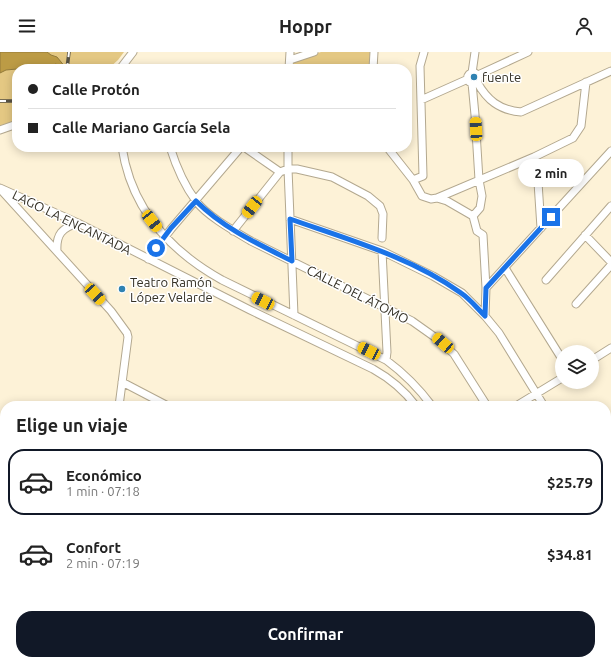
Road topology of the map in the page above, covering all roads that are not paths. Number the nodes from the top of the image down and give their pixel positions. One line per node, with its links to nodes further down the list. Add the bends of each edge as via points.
1 (133, 52): 9 (street)
2 (290, 52): 8 (street)
3 (314, 52): 8 (street)
4 (374, 52): 11 (street)
5 (424, 52): 15 (street, via 420,66)
6 (475, 52): 13 (street)
7 (528, 52): 13 (street)
8 (290, 60): 10 (street)
9 (124, 64)
10 (290, 64)
11 (373, 64)
12 (611, 71): 14 (street)
13 (474, 78): 14 (street, via 484,95 499,106 521,112); 15 (street); 29 (street)
14 (586, 82): 25 (street, via 581,126 573,138)
15 (421, 100): 28 (street, via 423,176)
16 (12, 126): 17 (street)
17 (0, 130)
18 (611, 151): 37 (street)
19 (123, 152): 40 (street, via 136,193)
20 (172, 152): 32 (street, CALLE DEL ÁTOMO, via 179,172)
21 (238, 152): 32 (street)
22 (250, 152): 27 (street)
23 (288, 152): 26 (street)
24 (391, 152): 28 (street)
25 (534, 157): 29 (street); 37 (street, via 537,167)
26 (288, 169): 27 (street); 35 (street); 41 (street, via 332,177 368,196 380,206 383,214)
27 (280, 172): 38 (street)
28 (413, 180): 31 (street, via 422,196)
29 (479, 180): 31 (street); 34 (street, via 482,196 480,208)
30 (0, 188): 36 (street, LAGO LA ENCANTADA); 42 (street)
31 (437, 198): 34 (street)
32 (196, 201): 38 (street, CALLE DEL ÁTOMO); 40 (street)
33 (611, 206): 39 (street)
34 (473, 216): 50 (street, via 477,231 483,235)
35 (290, 219): 43 (street); 45 (street)
36 (78, 223): 42 (street, via 61,233 57,239); 44 (street, LAGO LA ENCANTADA)
37 (541, 228): 48 (street)
38 (233, 231): 45 (street, CALLE DEL ÁTOMO)
39 (585, 235): 46 (street); 49 (street)
40 (164, 237): 44 (street); 52 (street, via 197,266)
41 (382, 238)
42 (56, 251): 61 (street, via 111,311 127,333)
43 (382, 251): 53 (street); 55 (street, via 462,293)
44 (148, 259): 56 (street, LAGO LA ENCANTADA)
45 (292, 261): 53 (street, CALLE DEL ÁTOMO); 54 (street)
46 (611, 262)
47 (611, 265): 51 (street)
48 (506, 268): 50 (street); 57 (street)
49 (546, 280)
50 (486, 288): 55 (street)
51 (576, 304)
52 (274, 306): 54 (street); 56 (street)
53 (385, 306): 60 (street); 68 (street, CALLE DEL ÁTOMO, via 412,321 447,347)
54 (294, 315): 60 (street)
55 (485, 316): 63 (street)
56 (268, 318): 66 (street, LAGO LA ENCANTADA, via 386,376)
57 (555, 348)
58 (611, 348): 59 (street)
59 (599, 356)
60 (386, 360): 67 (street, via 403,372)
61 (122, 382): 64 (street); 65 (street)
62 (555, 382): 63 (street)
63 (536, 394): 69 (street); 70 (street)
64 (120, 401)
65 (158, 401)
66 (412, 401)
67 (428, 401)
68 (484, 401)
69 (524, 401)
70 (541, 401)

